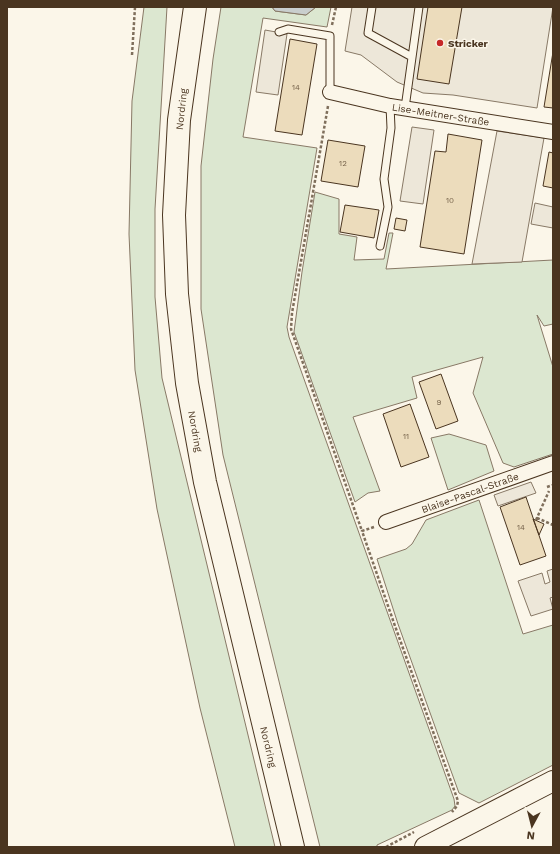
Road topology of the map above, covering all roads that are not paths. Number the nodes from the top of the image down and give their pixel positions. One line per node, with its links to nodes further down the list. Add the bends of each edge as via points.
1 (194, 7): 15 (main road, Nordring, via 179,120 174,215 177,294 187,383 205,482)
2 (372, 7): 5 (lane, via 368,33)
3 (419, 7): 5 (lane)
4 (279, 32): 6 (lane, via 288,29 330,36)
5 (412, 57): 8 (lane)
6 (330, 92): 7 (street, Lise-Meitner-Straße)
7 (390, 106): 8 (street, Lise-Meitner-Straße); 10 (lane, via 391,128 384,179 388,207)
8 (405, 108): 9 (street, Lise-Meitner-Straße)
9 (553, 132)
10 (380, 246)
11 (553, 463): 12 (street, Blaise-Pascal-Straße)
12 (386, 522)
13 (553, 781): 14 (main road)
14 (422, 838)
15 (293, 847)

